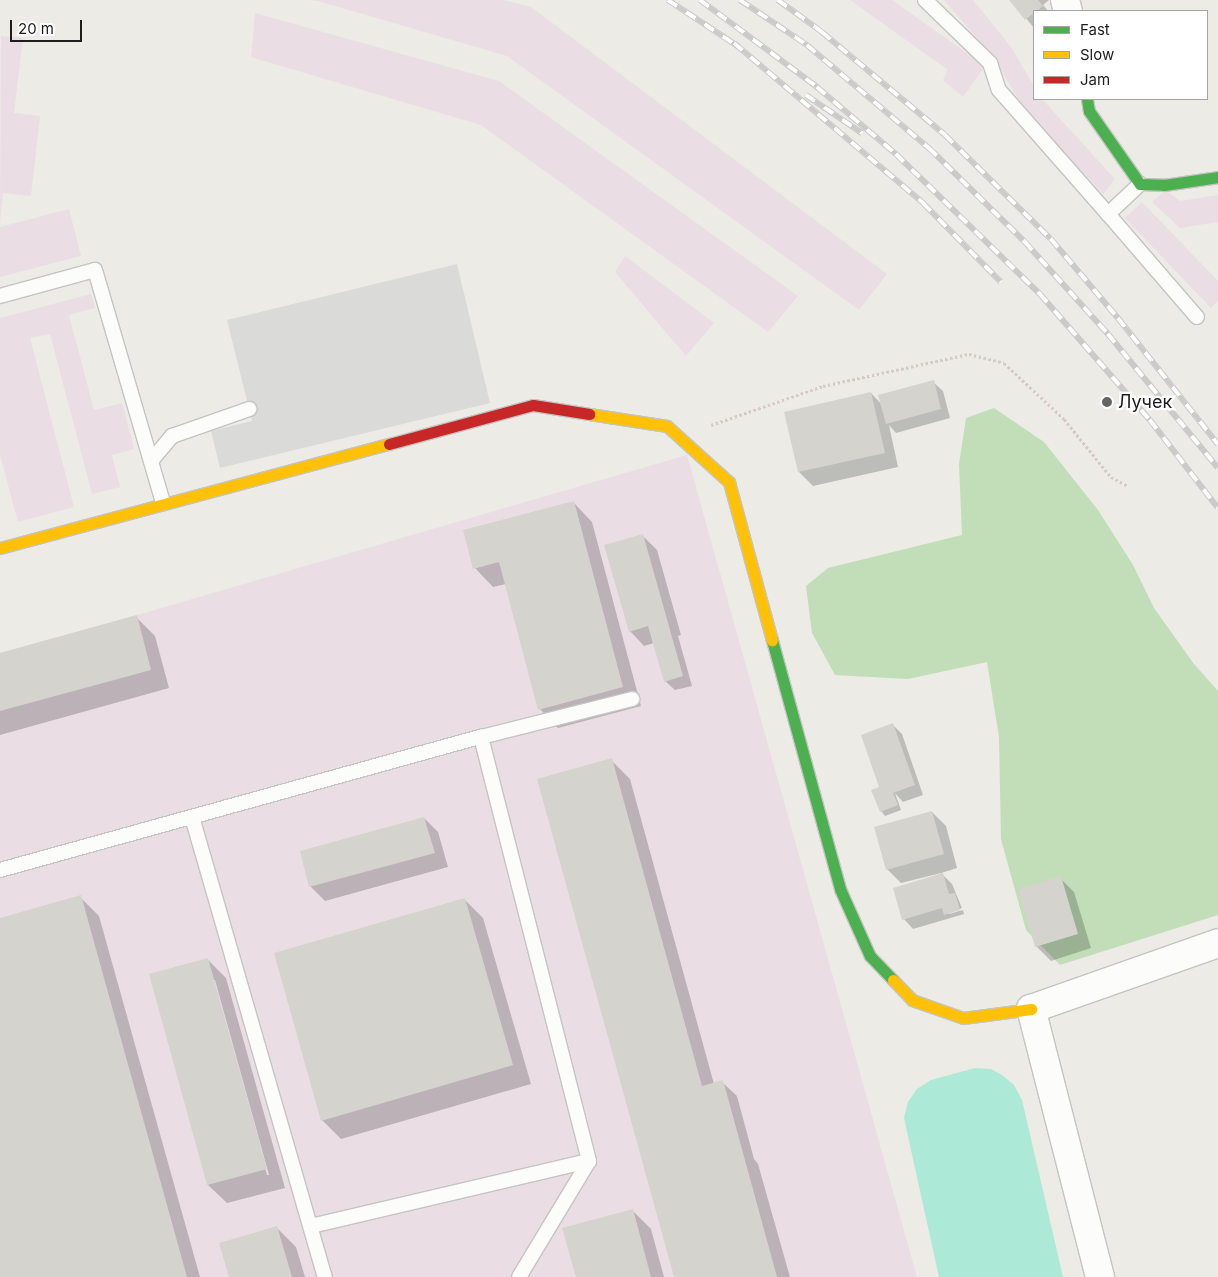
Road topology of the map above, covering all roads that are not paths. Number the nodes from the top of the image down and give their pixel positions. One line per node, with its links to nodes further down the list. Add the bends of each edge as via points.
1 (925, 0): 5 (lane, via 990,63 999,90)
2 (1087, 100): 4 (street, via 1089,111)
3 (1218, 177): 4 (street, via 1164,185)
4 (1140, 184): 5 (lane)
5 (1108, 214): 7 (lane)
6 (0, 296): 9 (lane, via 95,270)
7 (1197, 317)
8 (249, 408): 9 (lane, via 172,436)
9 (151, 461): 10 (lane)
10 (164, 503): 11 (street); 17 (street, via 533,405 667,426 728,482 840,889 870,956 912,1000 963,1018)
11 (0, 548)
12 (632, 699): 13 (lane)
13 (481, 738): 14 (lane); 18 (lane)
14 (192, 817): 15 (lane); 19 (lane)
15 (0, 870)
16 (1218, 943): 17 (street)
17 (1031, 1010): 22 (street)
18 (589, 1161): 19 (lane); 21 (lane)
19 (311, 1226): 20 (lane)
20 (325, 1277)
21 (519, 1277)
22 (1100, 1277)

